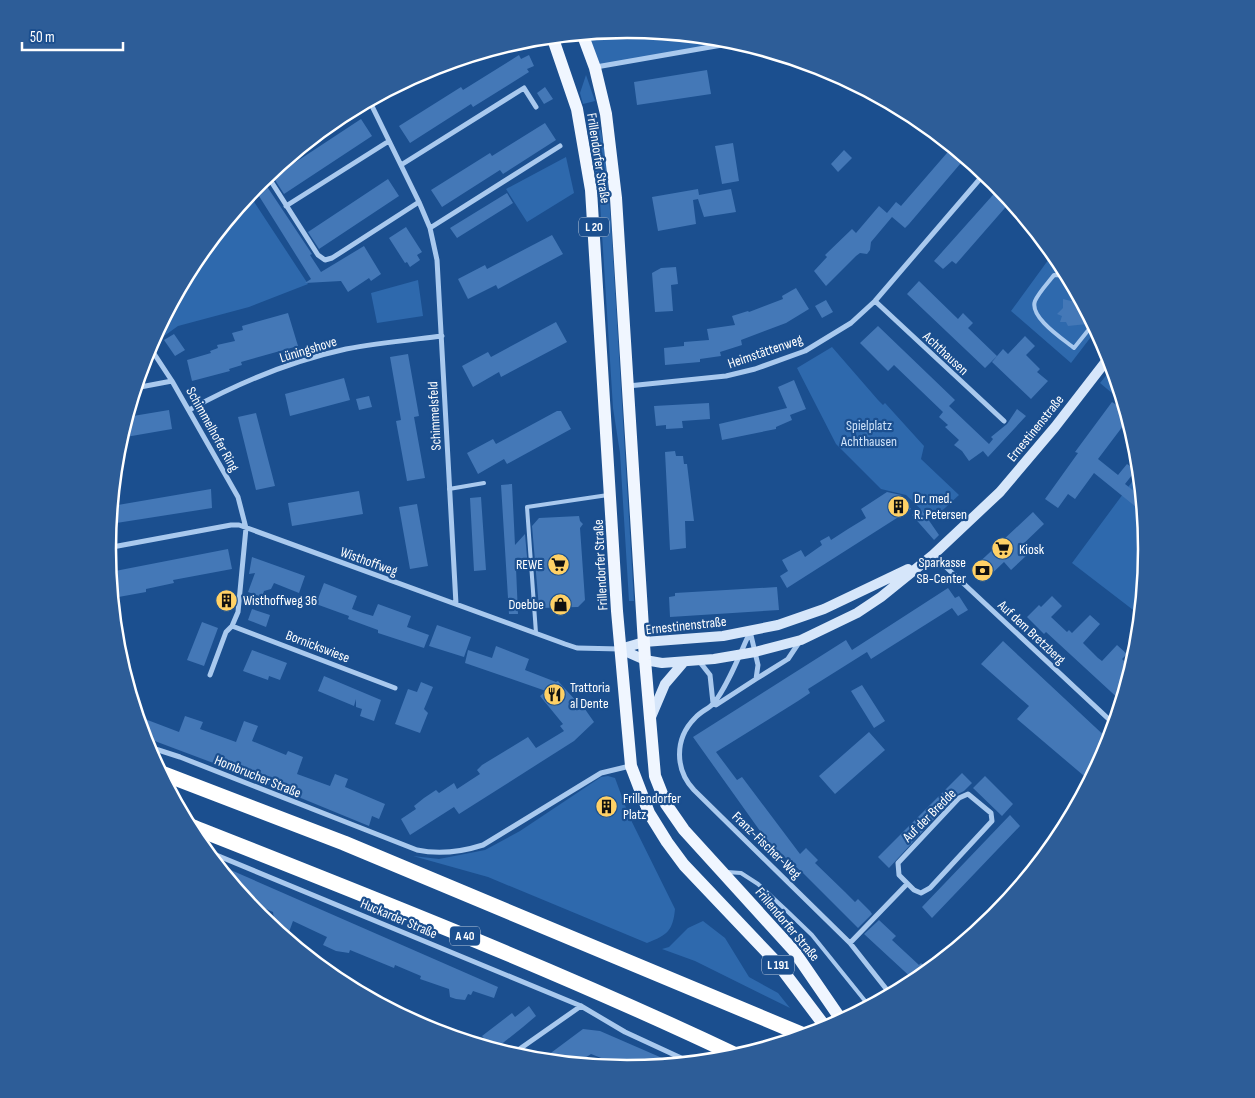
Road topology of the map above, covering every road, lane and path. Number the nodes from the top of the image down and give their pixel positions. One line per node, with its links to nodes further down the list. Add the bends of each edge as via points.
1 (585, 40): 4 (main road, Frillendorfer Straße / L 20)
2 (554, 43): 28 (main road, Frillendorfer Straße / L 20, via 577,109 587,160)
3 (718, 46): 4 (street)
4 (595, 68): 22 (main road, Frillendorfer Straße / L 20, via 609,130 616,189)
5 (372, 106): 7 (street, Schimmelsfeld)
6 (536, 107): 9 (street, via 524,88)
7 (389, 140): 9 (street, Schimmelsfeld); 13 (street)
8 (560, 146): 14 (street)
9 (401, 165): 12 (street, Schimmelsfeld)
10 (980, 179): 16 (street, Heimstättenweg)
11 (271, 182): 13 (street)
12 (419, 202): 13 (street, via 325,260 318,255); 14 (street, Schimmelsfeld)
13 (286, 206)
14 (430, 228): 18 (street, Schimmelsfeld, via 437,260)
15 (1059, 275): 17 (lane, via 1054,275 1036,300 1036,316 1074,348)
16 (874, 301): 22 (street, Heimstättenweg, via 851,322 805,351 755,369 726,376); 25 (street, Achthausen)
17 (1089, 329)
18 (442, 336): 24 (street, Lüningshove, via 373,345 310,359 251,379); 27 (street, Schimmelsfeld)
19 (154, 354): 21 (street, Schimmelhofer Ring)
20 (1104, 364): 31 (main road, Ernestinenstraße, via 1018,471)
21 (172, 381): 23 (street); 24 (street, Schimmelhofer Ring)
22 (628, 386): 37 (main road, Frillendorfer Straße / L 20)
23 (143, 387)
24 (189, 410): 29 (street, Schimmelhofer Ring, via 238,497)
25 (1004, 421)
26 (484, 483): 27 (lane)
27 (449, 488): 32 (street, Schimmelsfeld)
28 (611, 495): 35 (lane, via 527,507); 38 (main road, Frillendorfer Straße / L 20)
29 (246, 528): 30 (street, Wisthoffweg, via 231,524); 32 (street, Wisthoffweg); 33 (street, via 238,612)
30 (116, 546)
31 (933, 555): 34 (main road, Ernestinenstraße, via 824,609 778,625); 36 (main road, Ernestinenstraße, via 881,598 833,626); 48 (street, Auf dem Bretzberg)
32 (456, 604): 35 (street, Wisthoffweg)
33 (232, 626): 44 (street, via 226,632); 46 (street, Bornickswiese)
34 (750, 630): 37 (main road, Ernestinenstraße, via 724,636); 39 (street); 40 (street, Franz-Fischer-Weg)
35 (536, 633): 38 (street, Wisthoffweg, via 577,648)
36 (800, 640): 39 (main road, Ernestinenstraße); 45 (street, Franz-Fischer-Weg, via 788,659)
37 (644, 642): 38 (main road, Ernestinenstraße); 41 (main road, Frillendorfer Straße / L 20)
38 (620, 650): 41 (main road, Ernestinenstraße); 51 (main road, Frillendorfer Straße / L 191)
39 (755, 652): 40 (main road, Ernestinenstraße); 45 (street, via 758,665)
40 (739, 655): 42 (main road, Ernestinenstraße); 47 (street, Franz-Fischer-Weg)
41 (645, 660): 43 (main road, Ernestinenstraße); 49 (main road, Frillendorfer Straße / L 191)
42 (700, 661): 43 (main road, Ernestinenstraße); 47 (street, via 710,675)
43 (683, 663): 49 (main road, L 191, via 665,684)
44 (210, 675)
45 (756, 679): 47 (street, Franz-Fischer-Weg)
46 (395, 688)
47 (713, 704): 57 (street, Franz-Fischer-Weg, via 693,719 684,736 679,758 686,781)
48 (1109, 720)
49 (649, 724): 55 (main road, Frillendorfer Straße / L 191, via 655,776 666,804 684,830)
50 (157, 750): 51 (street, Hombrucher Straße, via 427,852 468,850 496,839 601,773)
51 (631, 766): 62 (main road, Frillendorfer Straße / L 191, via 648,813 684,865 782,970)
52 (170, 776): 63 (highway, via 344,843)
53 (200, 830): 65 (highway, A 40, via 391,905 650,1014)
54 (219, 856): 60 (street, Huckarder Straße)
55 (723, 872): 59 (lane, via 740,873 758,884 812,935); 61 (main road, Frillendorfer Straße / L 191, via 794,951)
56 (907, 884): 56 (street, Auf der Bredde, via 914,890 926,892 988,826 991,813 973,796 968,794 959,798 901,859 897,869); 57 (street)
57 (850, 943): 58 (street, Franz-Fischer-Weg)
58 (887, 990)
59 (866, 1002)
60 (581, 1006): 64 (street); 66 (street, Huckarder Straße, via 625,1032)
61 (838, 1015)
62 (822, 1022)
63 (795, 1032)
64 (520, 1049)
65 (727, 1051)
66 (680, 1057)

